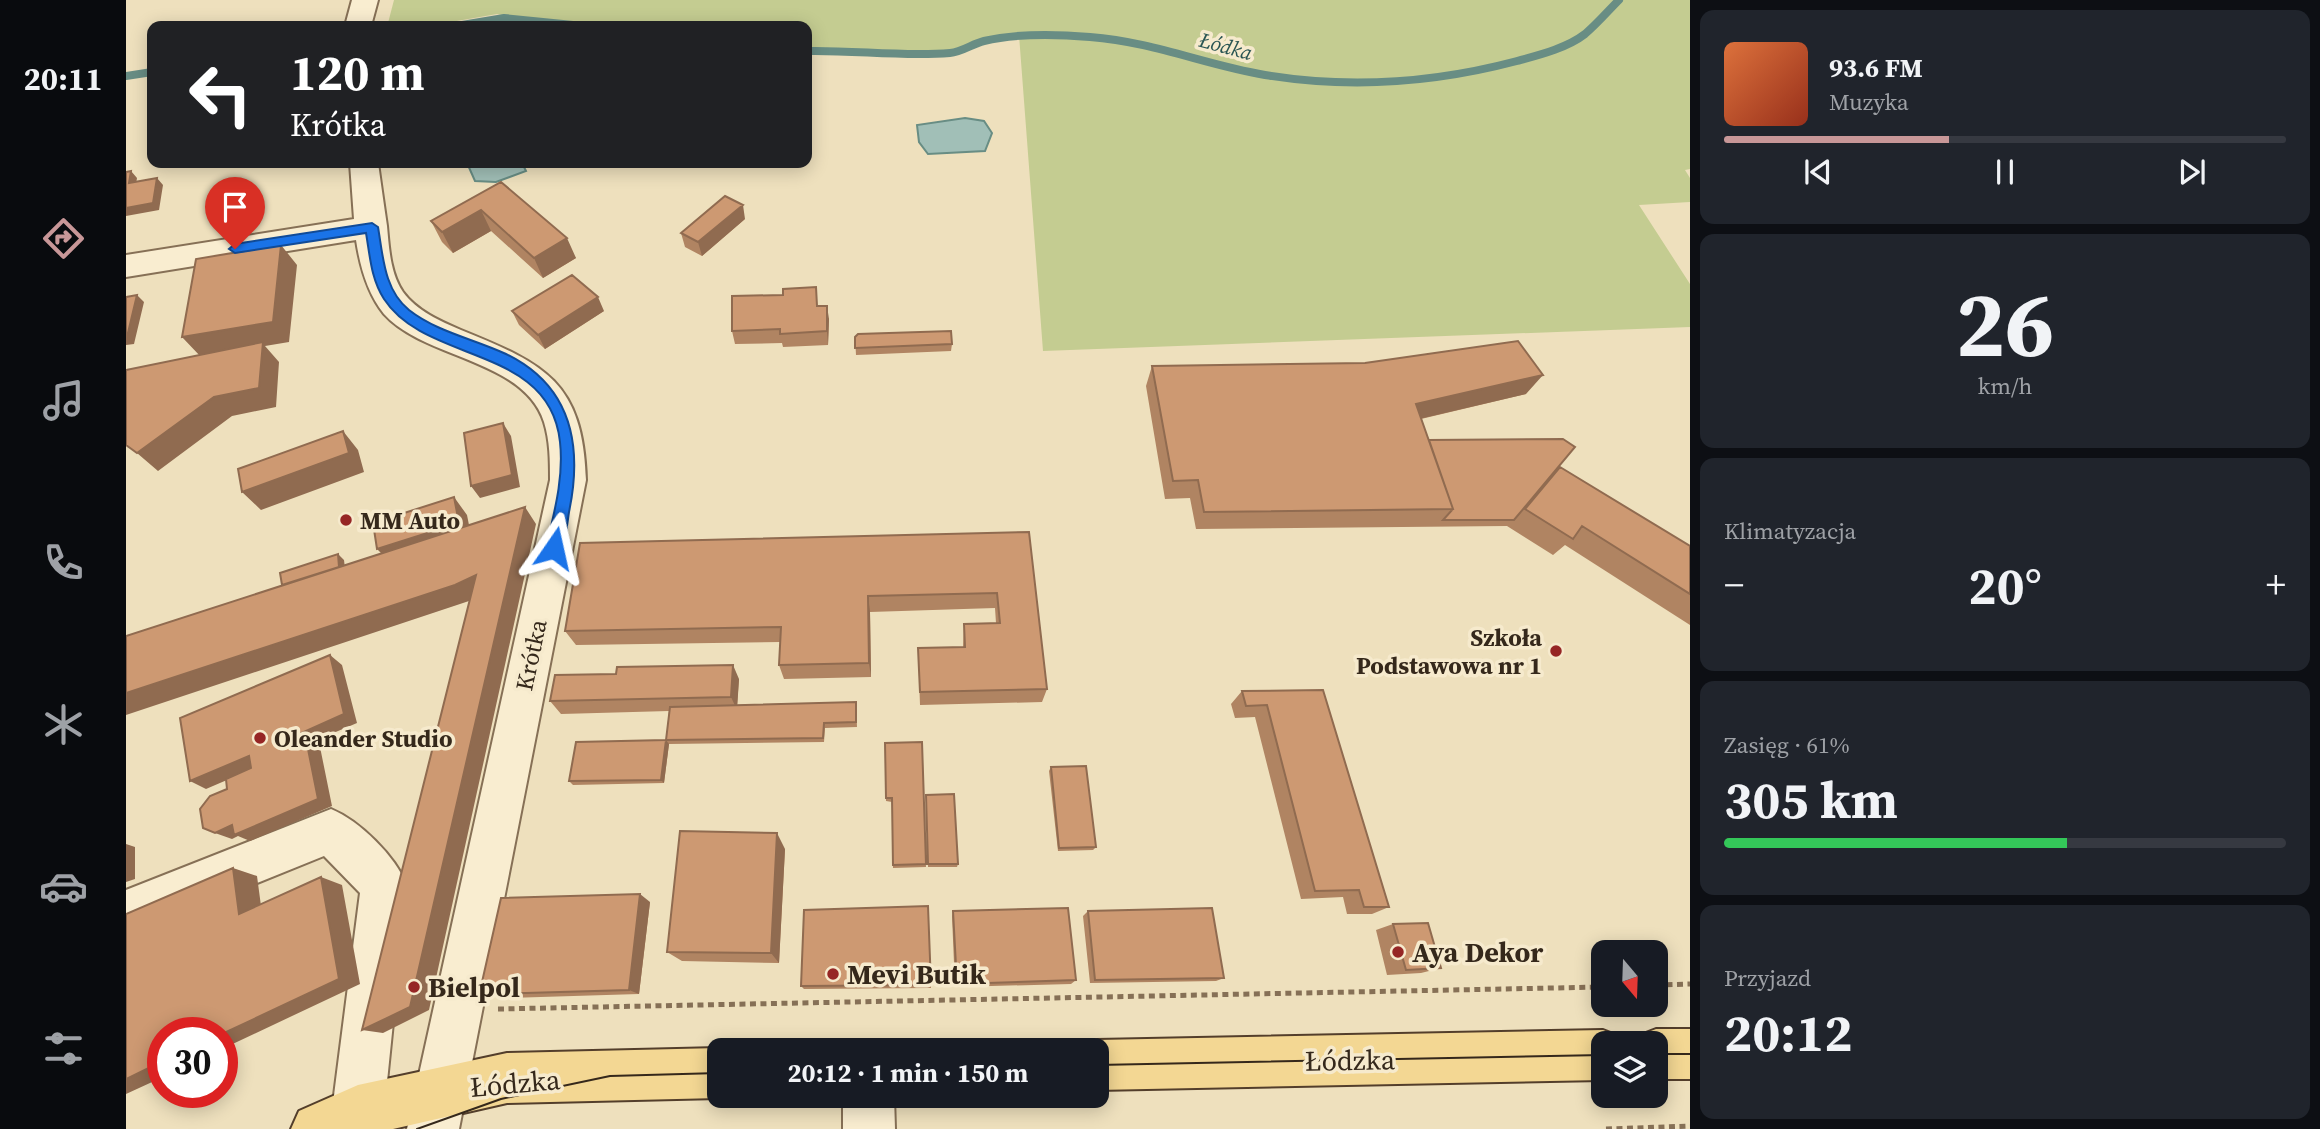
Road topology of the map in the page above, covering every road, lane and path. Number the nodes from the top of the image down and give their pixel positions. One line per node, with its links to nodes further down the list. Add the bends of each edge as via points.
1 (365, 0): 2 (street)
2 (359, 21)
3 (365, 168): 4 (street, Krótka)
4 (372, 227): 5 (street); 10 (street, Krótka, via 380,276 397,307 422,326 527,373 555,406 567,439 568,480)
5 (126, 265)
6 (126, 913): 18 (street, via 331,831 384,885)
7 (1690, 984): 8 (path)
8 (1668, 985)
9 (1591, 987): 10 (path, via 481,1009)
10 (454, 1018): 17 (street, Krótka)
11 (1668, 1054): 12 (main road)
12 (1690, 1054)
13 (1591, 1055): 14 (main road, Łódzka)
14 (1109, 1065)
15 (707, 1073): 17 (main road, Łódzka, via 507,1078)
16 (869, 1108): 20 (street)
17 (436, 1110): 18 (main road, Łódzka)
18 (338, 1120)
19 (1690, 1126): 21 (path)
20 (869, 1129)
21 (1606, 1129)

